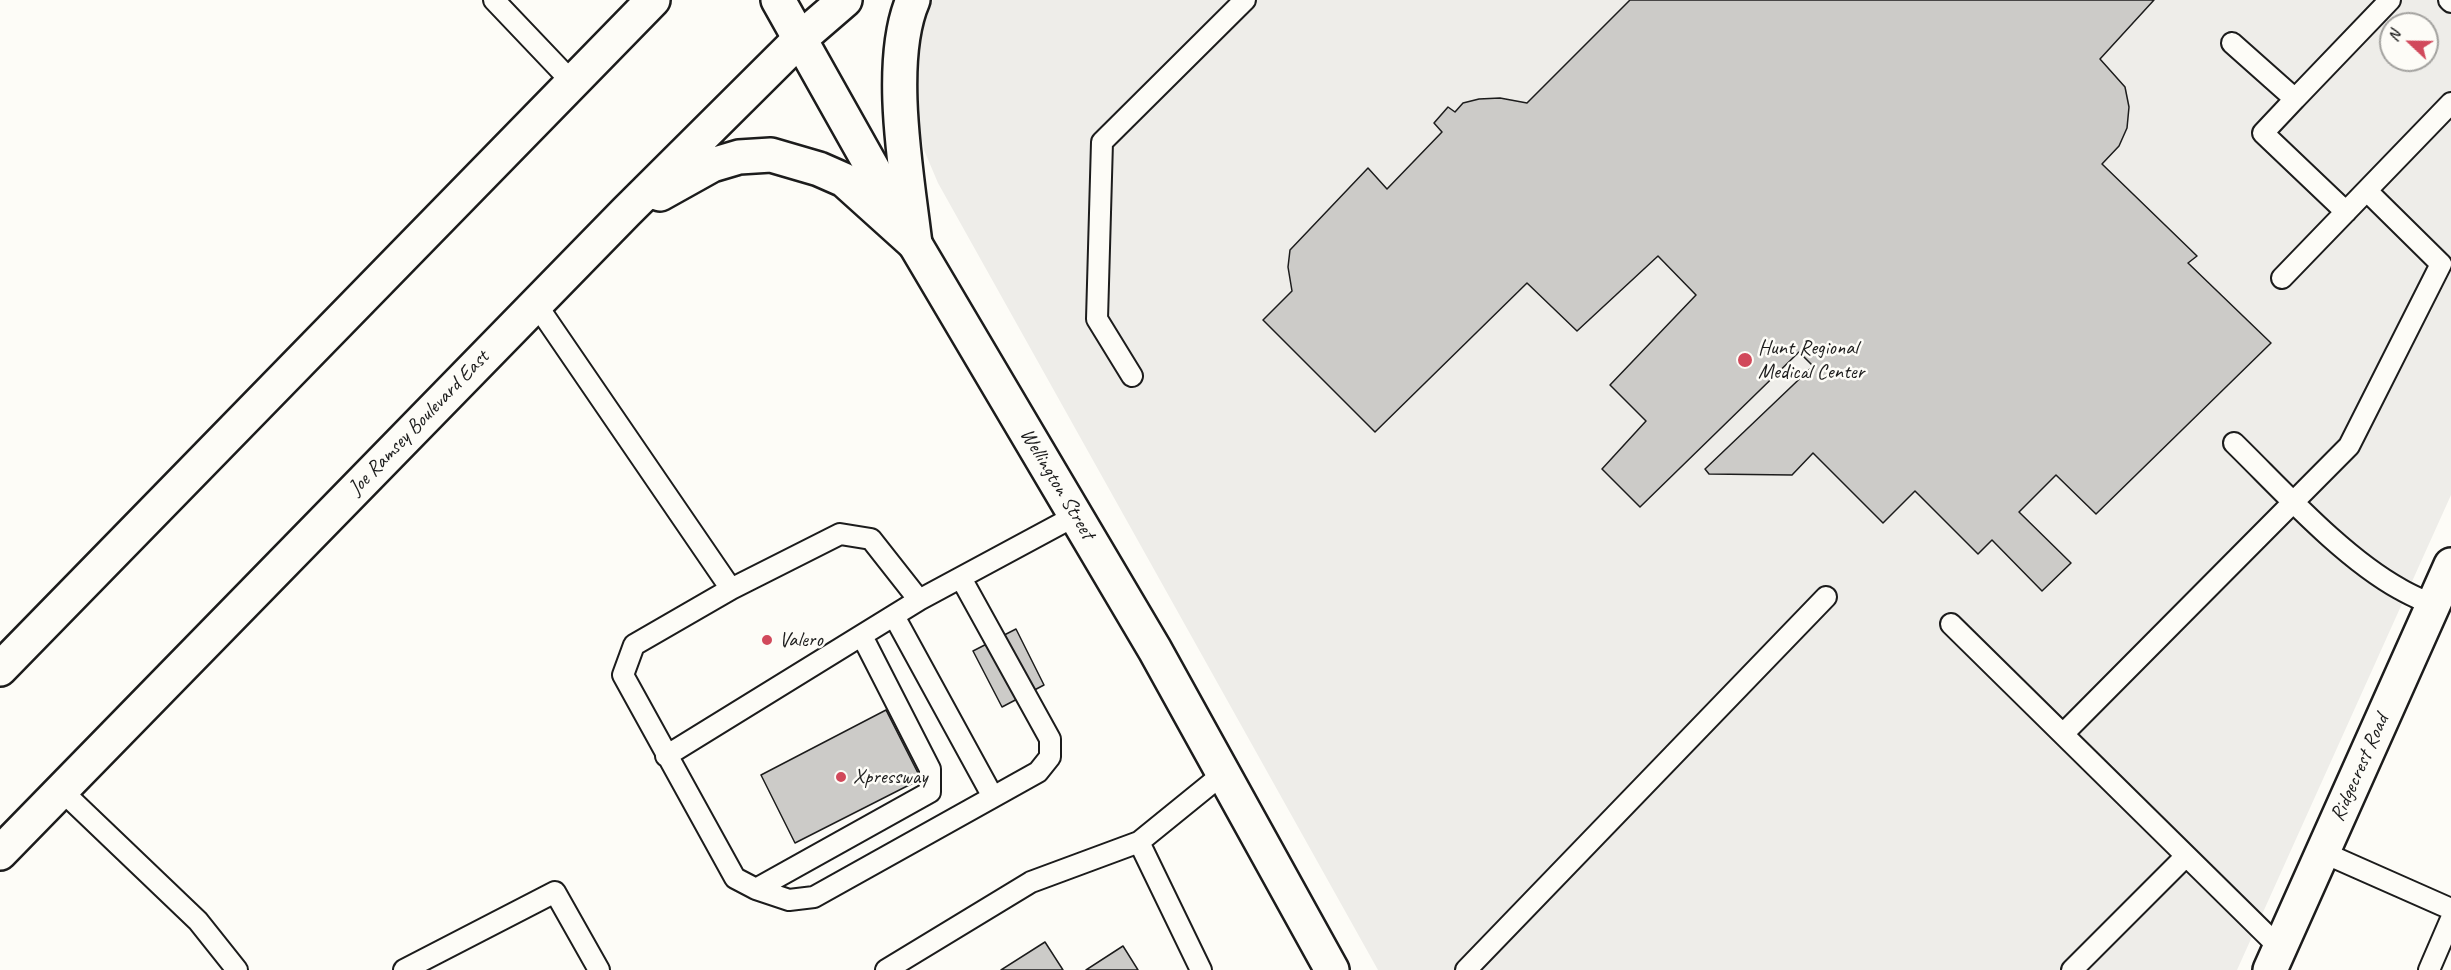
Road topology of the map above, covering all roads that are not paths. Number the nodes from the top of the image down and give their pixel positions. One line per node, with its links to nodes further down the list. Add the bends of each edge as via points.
1 (494, 0): 10 (lane)
2 (778, 0): 8 (main road, Wellington Street)
3 (844, 0): 8 (main road, Joe Ramsey Boulevard East)
4 (913, 0): 16 (main road, via 900,68)
5 (1245, 0): 19 (lane, via 1102,142 1097,320)
6 (2390, 0): 11 (lane)
7 (643, 7): 10 (main road)
8 (801, 38): 14 (main road, Joe Ramsey Boulevard East); 16 (main road, Wellington Street)
9 (2232, 43): 11 (lane)
10 (572, 82): 32 (main road)
11 (2295, 99): 15 (lane, via 2263,133)
12 (2451, 103): 13 (lane)
13 (2367, 191): 15 (lane); 21 (lane, via 2440,264 2349,446)
14 (626, 212): 16 (main road, via 712,165 739,157 771,155 844,180); 18 (main road, Joe Ramsey Boulevard East)
15 (2346, 212): 17 (lane)
16 (915, 244): 22 (main road, Wellington Street)
17 (2282, 278)
18 (536, 304): 25 (lane); 36 (main road, Joe Ramsey Boulevard East)
19 (1132, 376)
20 (2234, 443): 21 (lane)
21 (2295, 502): 28 (lane, via 2375,573); 33 (lane)
22 (1076, 516): 24 (lane); 35 (main road, Wellington Street)
23 (2451, 565): 28 (main road, Ridgecrest Road)
24 (961, 578): 27 (lane); 37 (lane, via 1050,739 1050,757 1038,772)
25 (731, 589): 27 (lane, via 840,534 871,539); 34 (lane, via 634,645 623,675)
26 (1826, 597): 52 (lane)
27 (919, 600): 29 (lane)
28 (2433, 605): 39 (main road, Ridgecrest Road)
29 (894, 616): 31 (lane); 37 (lane)
30 (1951, 624): 33 (lane)
31 (862, 636): 34 (lane); 42 (lane, via 930,769 930,792)
32 (0, 669)
33 (2063, 734): 41 (lane)
34 (666, 756): 42 (lane, via 735,878)
35 (1224, 773): 38 (lane); 51 (main road, Wellington Street)
36 (61, 790): 40 (main road, Joe Ramsey Boulevard East); 46 (lane, via 198,921)
37 (993, 797): 42 (lane, via 814,897 789,900)
38 (1139, 842): 49 (lane, via 1031,882); 50 (lane)
39 (2322, 852): 43 (lane); 45 (main road, Ridgecrest Road)
40 (0, 853)
41 (2186, 856): 45 (lane); 53 (lane)
42 (756, 889)
43 (2451, 909)
44 (2451, 919): 54 (lane)
45 (2275, 959)
46 (237, 970)
47 (404, 970): 48 (lane, via 555,892)
48 (599, 970)
49 (886, 970)
50 (1201, 970)
51 (1332, 970)
52 (1466, 970)
53 (2072, 970)
54 (2428, 970)

